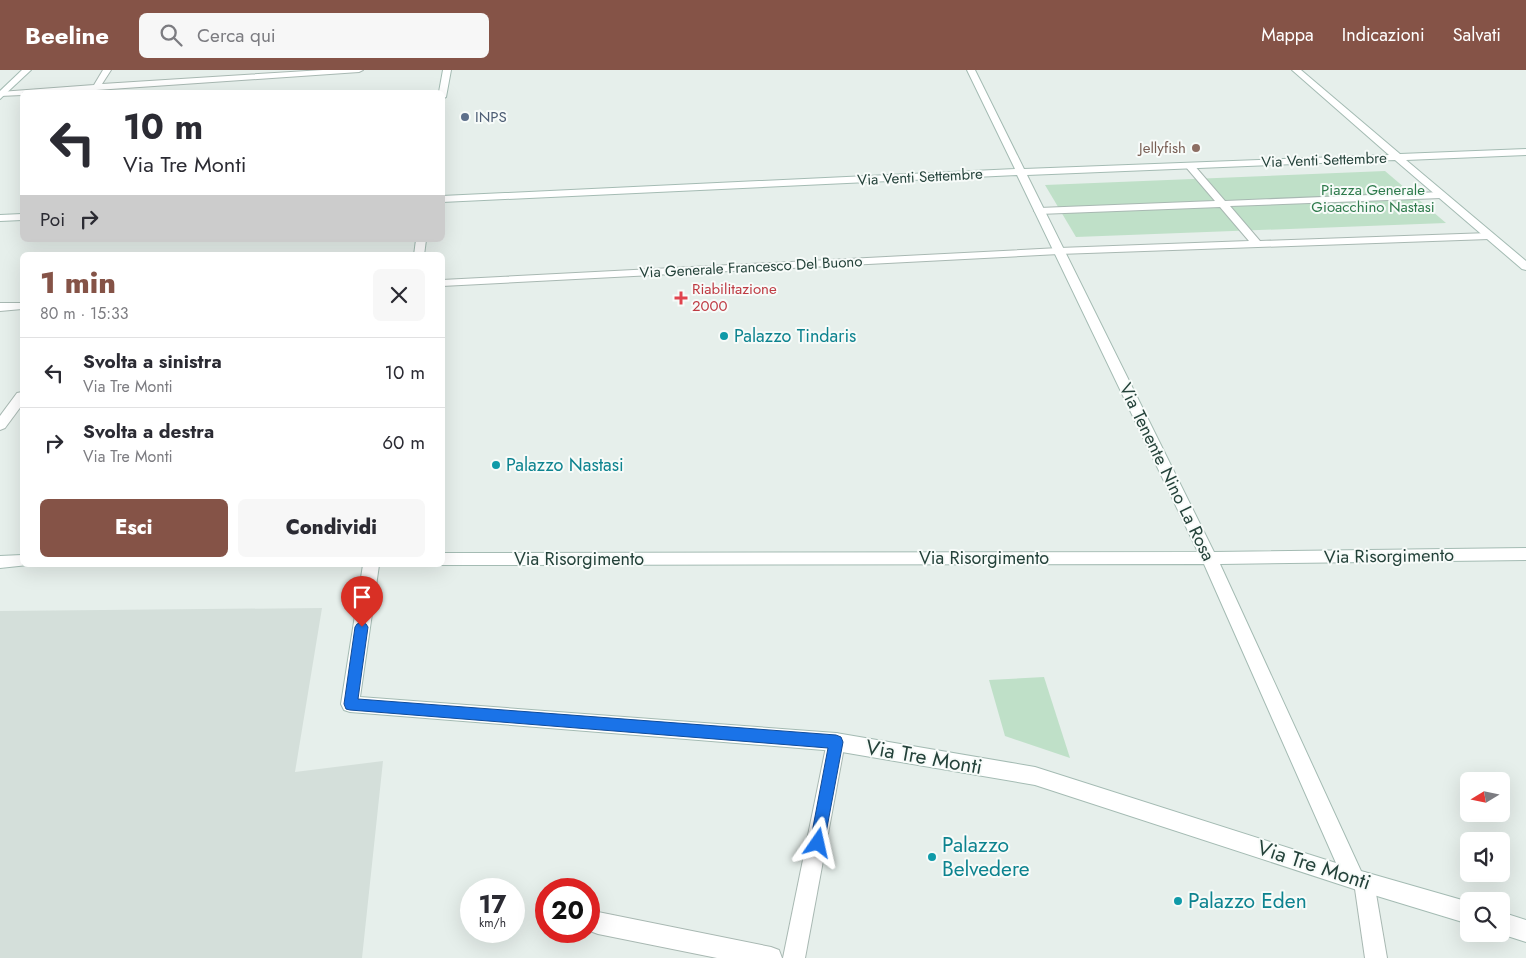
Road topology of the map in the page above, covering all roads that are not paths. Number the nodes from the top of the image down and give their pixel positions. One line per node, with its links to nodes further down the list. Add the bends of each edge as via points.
1 (26, 70): 11 (street)
2 (107, 70): 7 (street)
3 (359, 70): 7 (street)
4 (446, 70): 9 (street)
5 (971, 70): 15 (street, Via Tenente Nino La Rosa)
6 (1296, 70): 13 (street)
7 (96, 88): 8 (street)
8 (67, 90)
9 (443, 90)
10 (20, 93): 11 (street)
11 (1, 95)
12 (1526, 152): 13 (street, Via Venti Settembre)
13 (1397, 158): 14 (street, Via Venti Settembre); 16 (street)
14 (1190, 166): 15 (street, Via Venti Settembre); 18 (street)
15 (1020, 172): 17 (street, Via Venti Settembre); 19 (street, Via Tenente Nino La Rosa)
16 (1441, 195): 18 (street); 22 (street)
17 (445, 199)
18 (1222, 204): 19 (street); 23 (street)
19 (1039, 211): 24 (street, Via Tenente Nino La Rosa)
20 (20, 217): 21 (street)
21 (0, 218)
22 (1490, 236): 23 (street); 25 (street)
23 (1257, 244): 24 (street)
24 (1059, 251): 26 (street, Via Generale Francesco Del Buono); 32 (street, Via Tenente Nino La Rosa)
25 (1526, 267)
26 (445, 283)
27 (20, 306): 28 (street)
28 (0, 307)
29 (20, 399): 30 (street)
30 (0, 425)
31 (1526, 554): 32 (street, Via Risorgimento)
32 (1209, 558): 33 (street, Via Risorgimento); 38 (street, Via Tenente Nino La Rosa)
33 (445, 559)
34 (20, 561): 35 (street)
35 (0, 562)
36 (371, 567): 37 (street, Via Tre Monti, via 350,704)
37 (836, 742): 38 (street, Via Tre Monti, via 1034,776); 44 (street)
38 (1359, 880): 39 (street, Via Tre Monti); 45 (street, Via Tenente Nino La Rosa)
39 (1460, 910)
40 (600, 923): 43 (street)
41 (1510, 926): 42 (street)
42 (1526, 931)
43 (771, 958)
44 (794, 958)
45 (1376, 958)

